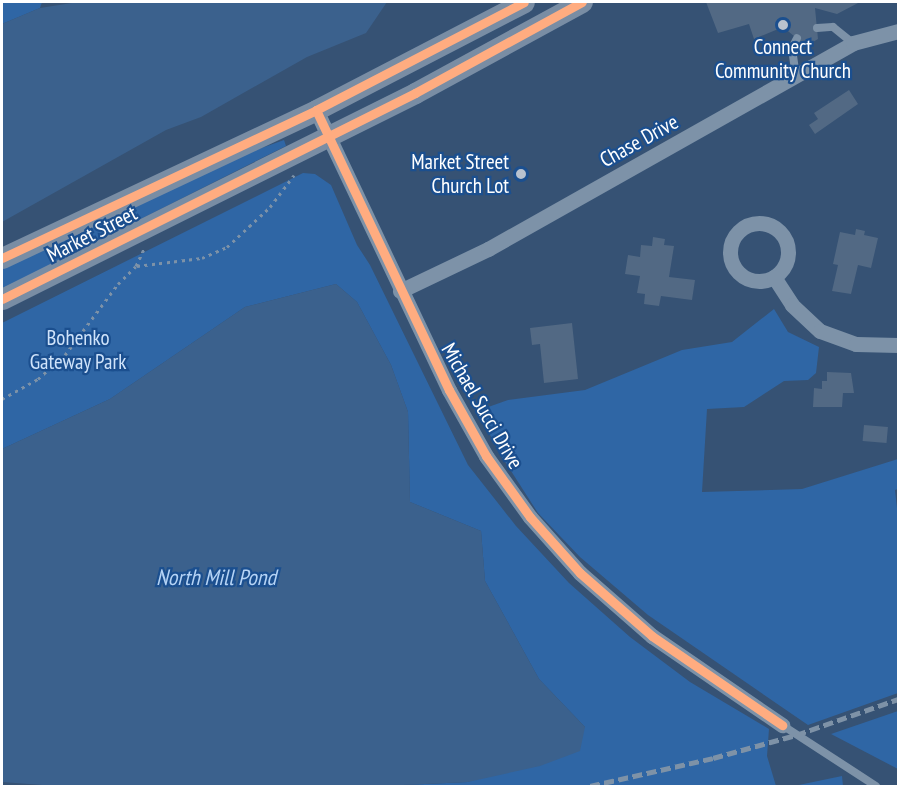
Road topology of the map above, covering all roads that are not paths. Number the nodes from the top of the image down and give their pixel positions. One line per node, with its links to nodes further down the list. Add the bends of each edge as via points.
1 (524, 2): 8 (main road, Market Street)
2 (582, 2): 9 (main road, Market Street)
3 (818, 28): 6 (lane, via 833,27)
4 (898, 31): 6 (street, Chase Drive)
5 (797, 38): 7 (lane, via 792,48)
6 (853, 43): 7 (street, Chase Drive)
7 (796, 78): 12 (street, Chase Drive, via 489,249)
8 (316, 110): 9 (street, Michael Succi Drive); 10 (main road, Market Street)
9 (329, 136): 12 (street, Michael Succi Drive); 13 (main road, Market Street)
10 (2, 258)
11 (774, 277): 14 (street, via 792,305 820,330 856,344)
12 (400, 291): 15 (street, Michael Succi Drive, via 486,456 530,517 580,573 652,636)
13 (2, 299)
14 (898, 345)
15 (782, 725): 16 (lane)
16 (876, 786)

